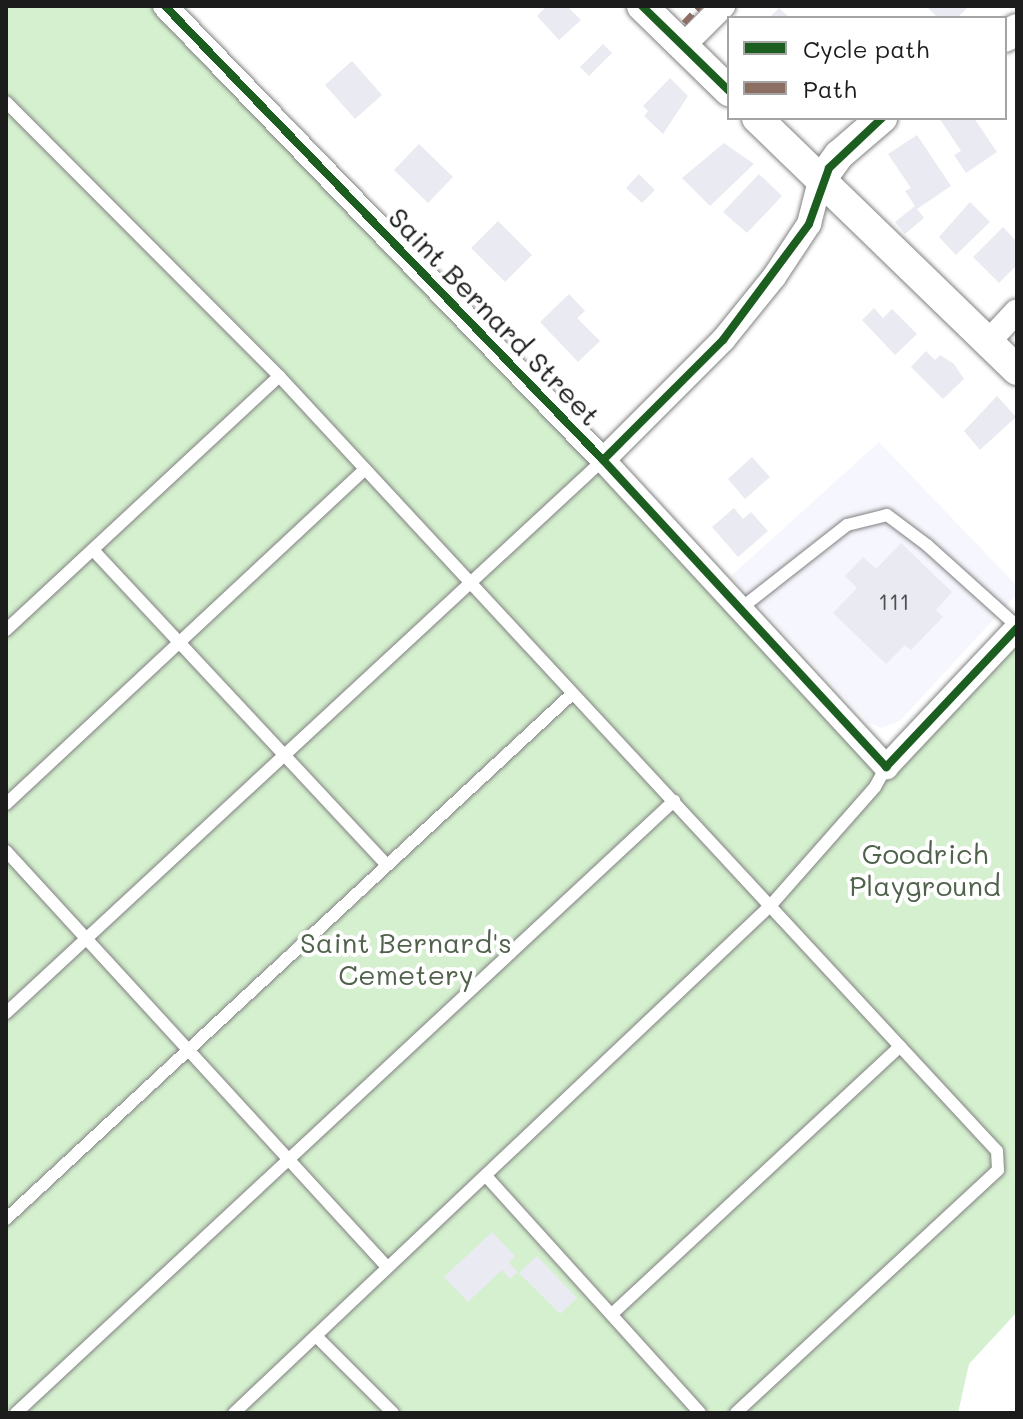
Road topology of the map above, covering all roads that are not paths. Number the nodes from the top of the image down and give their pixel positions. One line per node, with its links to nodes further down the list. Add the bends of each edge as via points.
1 (165, 6): 14 (street, Saint Bernard Street)
2 (642, 6): 4 (street)
3 (723, 6): 4 (street)
4 (683, 46): 5 (street)
5 (727, 89)
6 (6, 102): 13 (lane)
7 (759, 120): 9 (street)
8 (880, 120): 9 (street, via 839,155)
9 (820, 181): 11 (street); 14 (street, via 809,224 774,277 723,340)
10 (1017, 311): 11 (street)
11 (988, 342): 12 (street)
12 (1017, 370)
13 (279, 376): 15 (lane); 16 (lane)
14 (603, 460): 17 (lane); 18 (street, Saint Bernard Street)
15 (365, 469): 17 (lane); 21 (lane)
16 (94, 551): 20 (lane); 21 (lane)
17 (469, 583): 22 (lane); 23 (lane)
18 (740, 609): 19 (lane, via 847,525 887,515); 24 (street, Saint Bernard Street)
19 (1017, 627): 24 (street)
20 (6, 630)
21 (179, 643): 23 (lane); 26 (lane)
22 (572, 694): 25 (lane); 28 (lane)
23 (282, 755): 28 (lane); 30 (lane)
24 (886, 767): 29 (lane, via 875,787)
25 (674, 801): 29 (lane); 34 (lane)
26 (6, 804)
27 (6, 851): 30 (lane)
28 (386, 864): 33 (lane)
29 (771, 905): 32 (lane); 35 (lane)
30 (88, 938): 31 (lane); 33 (lane)
31 (6, 1013)
32 (900, 1046): 38 (lane); 44 (lane, via 997,1151 998,1170)
33 (189, 1049): 34 (lane); 36 (lane)
34 (290, 1157): 37 (lane); 40 (lane)
35 (486, 1176): 37 (lane); 38 (lane)
36 (6, 1219)
37 (387, 1267): 39 (lane)
38 (612, 1314): 43 (lane)
39 (316, 1336): 41 (lane); 42 (lane)
40 (16, 1413)
41 (234, 1413)
42 (393, 1413)
43 (700, 1413)
44 (736, 1413)

